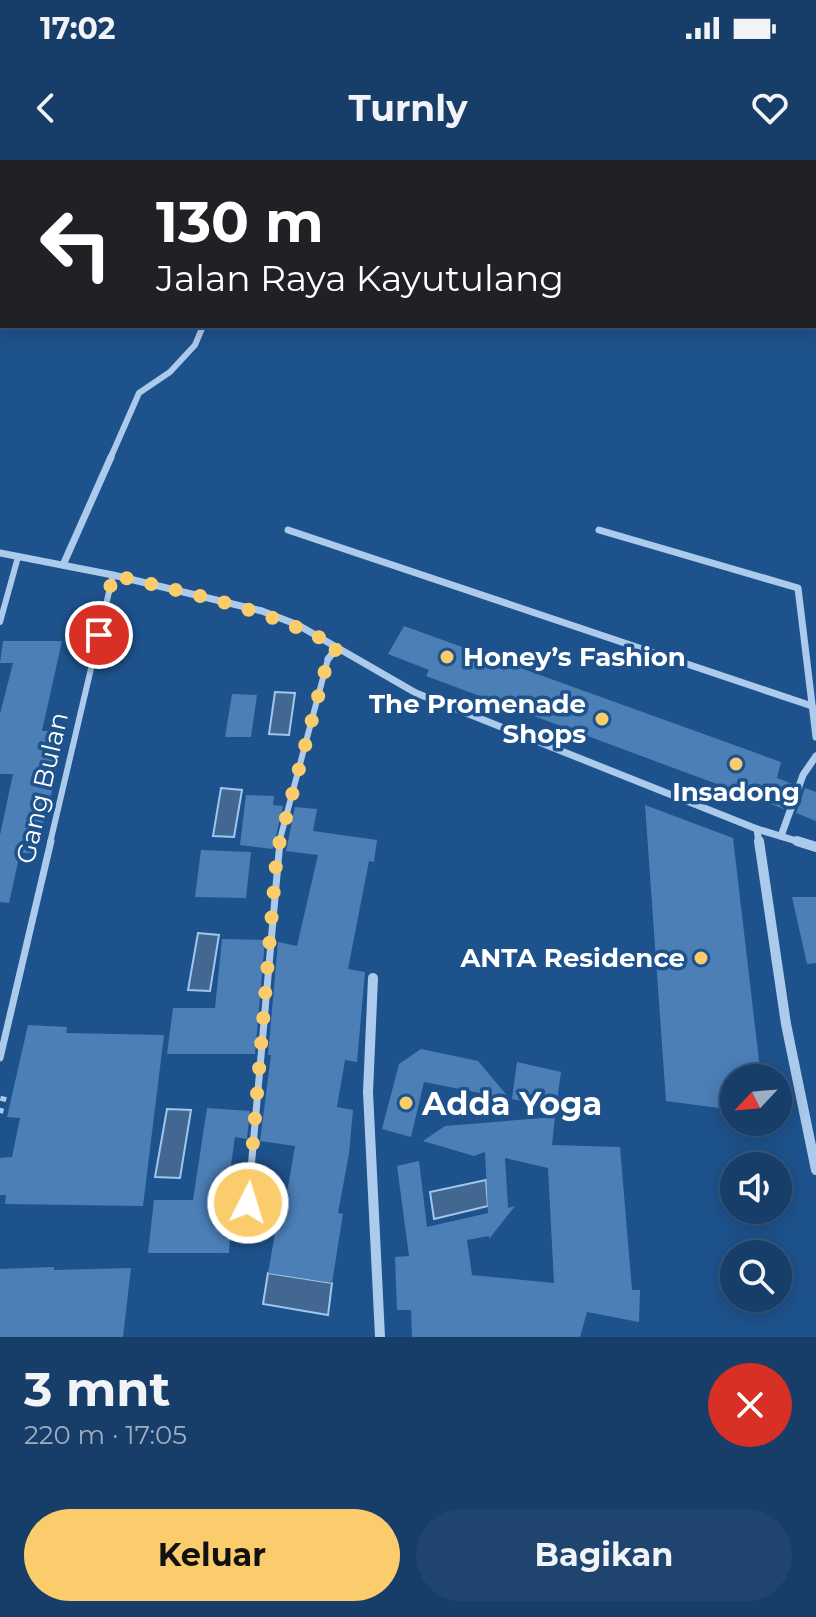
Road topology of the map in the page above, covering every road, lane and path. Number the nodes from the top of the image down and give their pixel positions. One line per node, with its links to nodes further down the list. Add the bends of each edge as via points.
1 (202, 328): 6 (street, via 195,345 170,372 139,393)
2 (288, 530): 11 (street)
3 (599, 530): 11 (street, via 798,588)
4 (0, 553): 5 (street)
5 (18, 557): 6 (street); 8 (lane)
6 (63, 565): 7 (street)
7 (113, 575): 9 (street, via 262,611); 18 (lane, Gang Bulan)
8 (0, 622)
9 (338, 647): 10 (street); 14 (street, via 416,693)
10 (328, 659): 22 (lane, via 277,852)
11 (812, 706): 12 (street)
12 (816, 737)
13 (816, 756): 15 (street, via 803,775)
14 (757, 829): 15 (street); 21 (street, via 786,1024)
15 (781, 836): 16 (street)
16 (816, 847)
17 (373, 978): 23 (street, via 368,1092)
18 (0, 1058)
19 (4, 1096): 20 (path)
20 (0, 1113)
21 (816, 1170)
22 (248, 1203)
23 (380, 1337)

